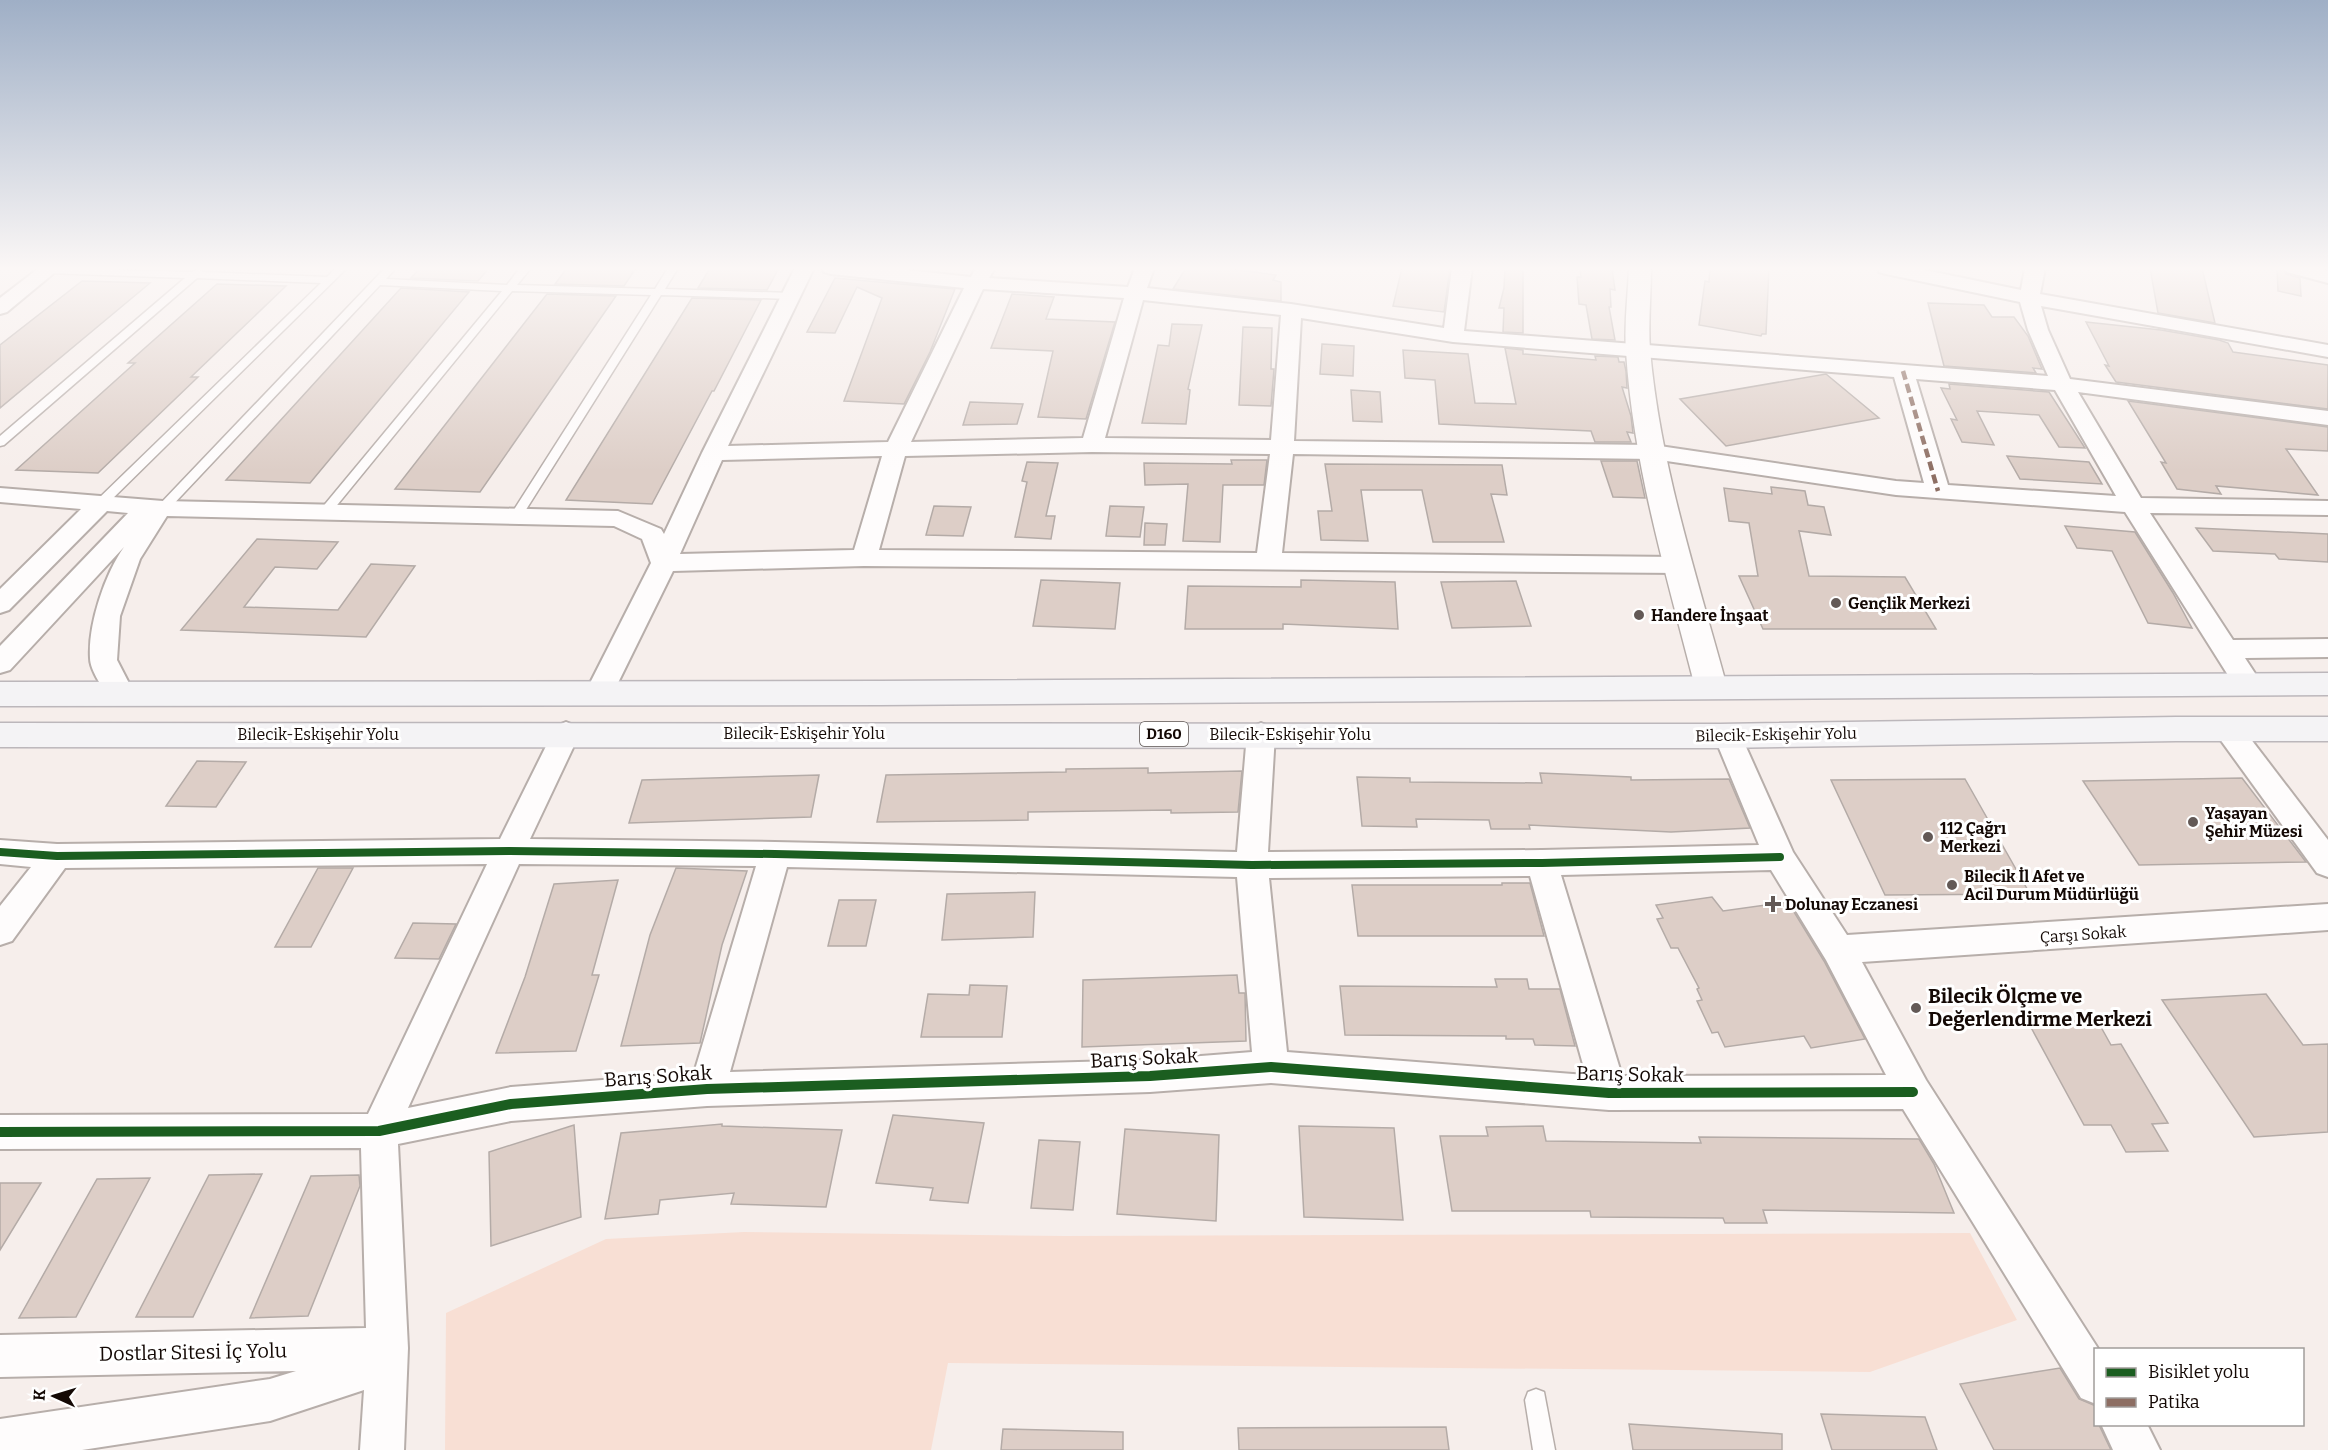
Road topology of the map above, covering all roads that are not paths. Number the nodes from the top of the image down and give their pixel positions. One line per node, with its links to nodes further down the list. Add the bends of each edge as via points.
1 (124, 336): 19 (lane)
2 (282, 336): 28 (lane)
3 (320, 336): 28 (lane)
4 (470, 336): 30 (lane)
5 (630, 336): 31 (lane)
6 (771, 336): 24 (street)
7 (952, 336): 22 (street)
8 (1123, 336): 20 (street)
9 (1289, 336): 21 (street)
10 (1453, 336): 14 (street)
11 (1638, 336): 14 (street)
12 (2041, 336): 17 (street)
13 (2241, 336): 15 (street)
14 (1638, 350): 16 (street); 23 (street)
15 (2328, 351)
16 (1903, 371): 17 (street); 25 (street)
17 (2062, 384): 18 (street); 27 (street)
18 (2328, 418)
19 (0, 442)
20 (1092, 445): 21 (street); 22 (street)
21 (1282, 446): 23 (street); 33 (street)
22 (895, 451): 24 (street); 32 (street)
23 (1653, 452): 25 (street); 35 (street)
24 (713, 453): 34 (street)
25 (1938, 491): 27 (street)
26 (0, 495): 28 (street)
27 (2133, 505): 29 (street); 39 (street)
28 (134, 506): 30 (street); 36 (street); 37 (street); 40 (street); 45 (street, via 128,559 107,616 103,660)
29 (2328, 508)
30 (325, 512): 31 (street)
31 (516, 516): 34 (street, via 618,519 652,534)
32 (864, 558): 33 (street); 34 (street)
33 (1269, 562): 35 (street)
34 (664, 563): 44 (street)
35 (1679, 565): 43 (street)
36 (0, 604)
37 (0, 641)
38 (2328, 648): 39 (street)
39 (2226, 649): 41 (street)
40 (0, 663)
41 (2248, 684): 42 (main road); 43 (main road)
42 (2328, 684)
43 (1711, 687): 44 (main road)
44 (600, 692): 45 (main road)
45 (120, 693): 46 (main road)
46 (0, 694)
47 (2227, 728): 48 (main road, Bilecik-Eskişehir Yolu / D160); 52 (main road, Bilecik-Eskişehir Yolu / D160); 59 (street)
48 (2328, 729)
49 (566, 733): 50 (main road, Bilecik-Eskişehir Yolu / D160); 51 (main road, Bilecik-Eskişehir Yolu / D160); 53 (street)
50 (1261, 734): 52 (main road, Bilecik-Eskişehir Yolu / D160); 60 (street)
51 (0, 735)
52 (1728, 736): 57 (street)
53 (509, 851): 55 (street); 56 (street); 68 (street)
54 (0, 852): 56 (street)
55 (775, 854): 60 (street); 65 (street)
56 (57, 856): 62 (street)
57 (1780, 857): 58 (street); 63 (street)
58 (1542, 863): 60 (street); 67 (street)
59 (2328, 864)
60 (1252, 865): 64 (street)
61 (2328, 917): 63 (street, Çarşı Sokak)
62 (0, 931)
63 (1838, 950): 66 (street)
64 (1271, 1067): 65 (street, Barış Sokak, via 1150,1076); 67 (street, Barış Sokak)
65 (707, 1089): 68 (street, Barış Sokak, via 511,1104)
66 (1913, 1092): 67 (street, Barış Sokak); 72 (street)
67 (1609, 1093)
68 (379, 1131): 69 (street, Barış Sokak); 70 (street)
69 (0, 1132)
70 (386, 1355): 71 (street, Dostlar Sitesi İç Yolu); 75 (street, via 270,1400); 76 (street)
71 (0, 1356)
72 (2094, 1380)
73 (1536, 1400): 77 (lane)
74 (2123, 1426): 78 (street)
75 (0, 1441)
76 (382, 1450)
77 (1544, 1450)
78 (2138, 1450)

